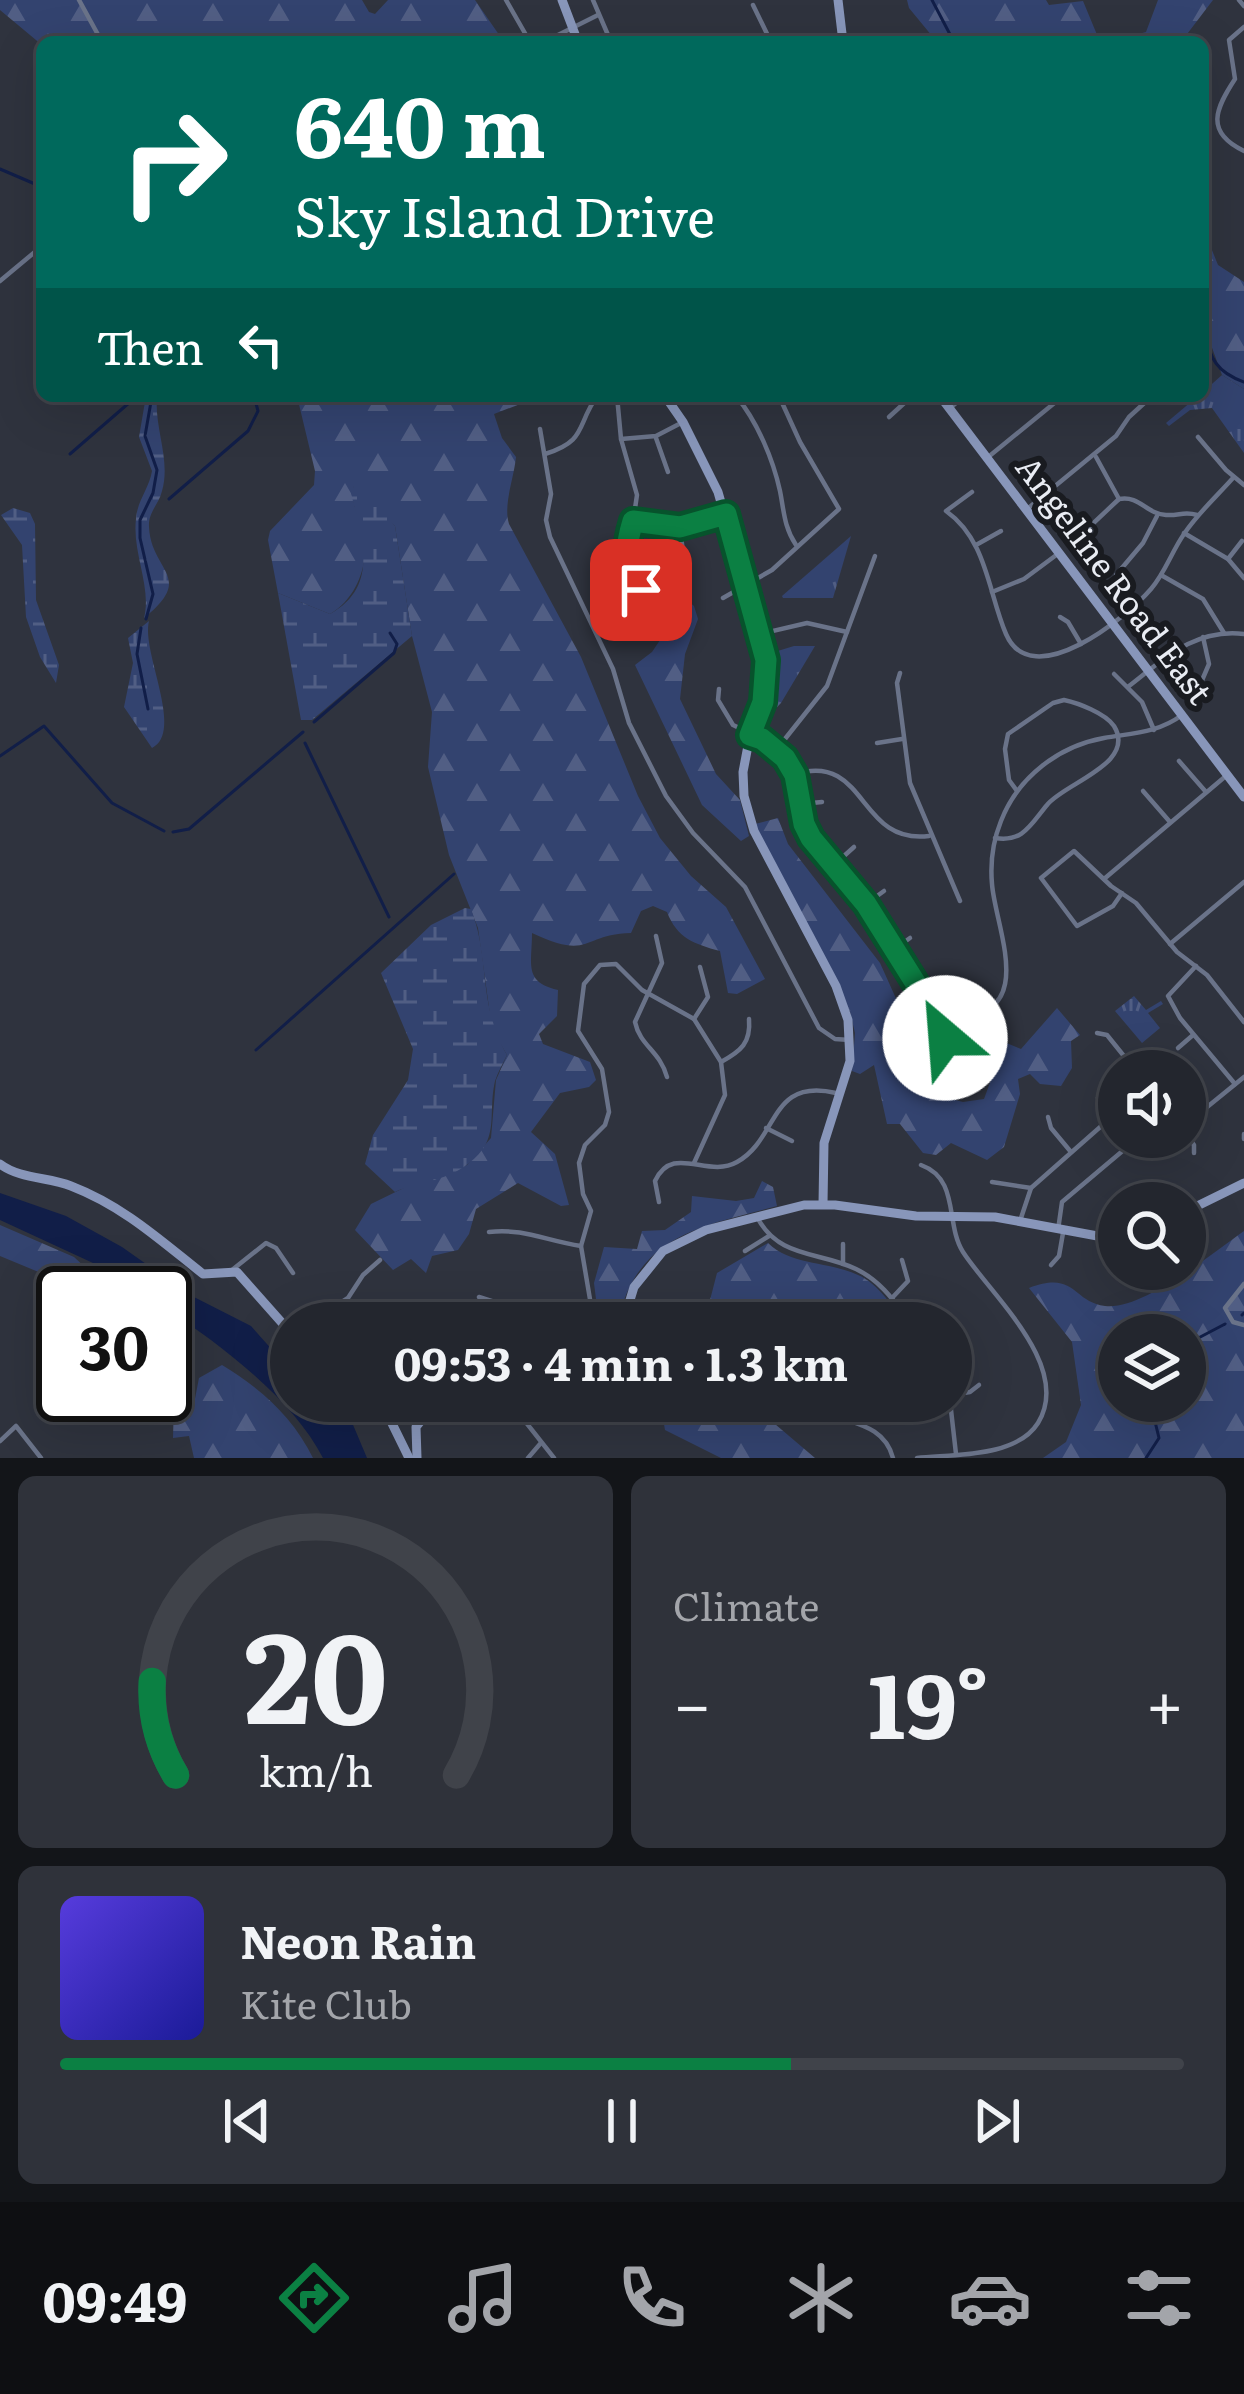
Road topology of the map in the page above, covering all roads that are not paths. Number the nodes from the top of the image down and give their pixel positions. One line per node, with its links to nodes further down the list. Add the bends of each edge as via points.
1 (79, 0): 10 (street)
2 (506, 0): 11 (street)
3 (562, 0): 8 (street)
4 (593, 0): 7 (street)
5 (838, 0): 16 (street)
6 (753, 5): 15 (street)
7 (598, 15): 8 (street); 14 (street)
8 (571, 27): 12 (street); 13 (street)
9 (1244, 27): 17 (street, via 1229,40 1234,79 1221,96 1218,126)
10 (99, 36)
11 (527, 36)
12 (555, 36)
13 (575, 36)
14 (607, 36)
15 (768, 36)
16 (842, 36)
17 (1244, 151)
18 (36, 251): 19 (street)
19 (0, 281)
20 (594, 402): 37 (street, via 579,436)
21 (617, 402): 36 (street)
22 (669, 402): 32 (street)
23 (740, 402): 56 (street, via 761,437)
24 (782, 402): 56 (street, via 839,508)
25 (905, 402): 31 (street)
26 (944, 402): 30 (street, Angeline Road East)
27 (957, 402): 30 (street)
28 (1056, 402): 39 (street)
29 (1146, 402): 38 (street)
30 (949, 409): 39 (street, Angeline Road East)
31 (889, 417)
32 (683, 422): 34 (street); 47 (street)
33 (540, 429): 37 (street)
34 (656, 436): 36 (street); 40 (street)
35 (1198, 437): 41 (street)
36 (620, 440): 49 (street, via 635,486)
37 (545, 454): 124 (street, via 550,537 666,796 746,887 819,1028)
38 (1094, 455): 44 (street); 45 (street)
39 (987, 458): 45 (street, Angeline Road East)
40 (668, 472)
41 (1233, 478): 42 (street); 48 (street)
42 (1244, 485)
43 (972, 492): 55 (street, via 946,511)
44 (1119, 499): 46 (street, via 1136,498); 52 (street)
45 (1026, 510): 58 (street, Angeline Road East)
46 (1158, 513): 48 (street); 61 (street)
47 (726, 514): 50 (street); 64 (street)
48 (1198, 516): 53 (street)
49 (633, 521): 50 (street); 66 (street, via 627,563)
50 (680, 527): 57 (street)
51 (1001, 531): 55 (street)
52 (1084, 532)
53 (1184, 533): 60 (street); 62 (street)
54 (1242, 541): 60 (street)
55 (976, 545): 65 (street)
56 (798, 547): 64 (street)
57 (683, 552)
58 (1059, 553): 65 (street); 69 (street, Angeline Road East)
59 (875, 556): 70 (street)
60 (1228, 559): 63 (street)
61 (1116, 575)
62 (1161, 575): 69 (street); 71 (street, via 1203,599)
63 (1244, 578)
64 (746, 586): 67 (street); 72 (street)
65 (992, 592): 75 (street, via 1008,638 1025,655 1048,657)
66 (652, 598)
67 (723, 598)
68 (1060, 617): 75 (street)
69 (1112, 622): 75 (street); 76 (street, Angeline Road East)
70 (849, 633): 72 (street, via 807,623); 88 (street, via 821,696)
71 (1225, 633): 73 (street); 74 (street)
72 (760, 634): 84 (street, via 766,690)
73 (1244, 634)
74 (1203, 637): 76 (street); 79 (street, via 1209,664)
75 (1081, 644)
76 (1149, 671): 80 (street); 82 (street, Angeline Road East)
77 (900, 673): 86 (street)
78 (1114, 674): 80 (street)
79 (1200, 685)
80 (1129, 686): 83 (street)
81 (719, 689): 84 (street, via 727,718)
82 (1182, 715): 83 (street); 91 (street, Angeline Road East)
83 (1154, 730): 85 (street)
84 (750, 735): 88 (street); 124 (street, via 743,785 750,819 841,997)
85 (1117, 736): 92 (street, via 1061,753); 92 (street, via 1104,717 1073,702 1054,703 1007,737); 100 (street, via 1109,761 1052,798 1028,830)
86 (902, 739): 87 (street); 99 (street)
87 (877, 742)
88 (777, 748): 90 (street)
89 (1179, 761): 94 (street)
90 (795, 775): 97 (street); 99 (street, via 836,774 884,827)
91 (1227, 775): 94 (street); 95 (street, Angeline Road East)
92 (1017, 791): 100 (street)
93 (1143, 791): 98 (street)
94 (1206, 792): 98 (street)
95 (1244, 797)
96 (822, 802): 97 (street)
97 (801, 804): 102 (street, via 807,832)
98 (1170, 822): 103 (street)
99 (930, 836): 107 (street)
100 (995, 838): 118 (street, via 991,878 1006,980 987,1009)
101 (854, 847): 102 (street)
102 (834, 865): 108 (street)
103 (1104, 879): 106 (street); 106 (street, via 1074,851 1041,878 1077,926)
104 (1244, 882): 111 (street)
105 (884, 891): 108 (street)
106 (1122, 893): 111 (street)
107 (960, 901)
108 (866, 904): 112 (street)
109 (656, 936): 116 (street, via 662,963)
110 (910, 938): 112 (street)
111 (1170, 944): 113 (street)
112 (896, 948): 117 (street)
113 (1196, 966): 121 (street); 123 (street, via 1168,996)
114 (700, 967): 120 (street, via 708,997)
115 (941, 982): 117 (street)
116 (647, 993): 120 (street); 129 (street, via 635,1027); 157 (street, via 613,963 596,967 584,984 578,1030 602,1069 609,1112 580,1157 591,1211)
117 (922, 993): 118 (street)
118 (946, 1015): 128 (street, via 945,1038)
119 (749, 1018): 127 (street, via 744,1046)
120 (694, 1019): 127 (street)
121 (1244, 1022)
122 (1097, 1033): 126 (street)
123 (1193, 1035): 125 (street); 131 (street)
124 (850, 1040): 132 (street)
125 (1178, 1048)
126 (1119, 1050)
127 (721, 1062): 140 (street, via 723,1101)
128 (962, 1069)
129 (667, 1077)
130 (1244, 1077): 131 (street)
131 (1235, 1084): 133 (street)
132 (841, 1095): 135 (street, via 814,1090 792,1097); 148 (street, via 824,1143)
133 (1206, 1110)
134 (1048, 1118): 138 (street)
135 (766, 1128): 137 (street); 140 (street, via 736,1163)
136 (1098, 1131): 138 (street)
137 (792, 1142)
138 (1071, 1152): 145 (street)
139 (1114, 1158): 152 (street, via 1062,1202)
140 (694, 1163): 146 (street, via 662,1168 654,1185)
141 (0, 1164): 163 (street, via 123,1211 203,1274)
142 (921, 1165): 149 (street, via 950,1194)
143 (992, 1182): 145 (street)
144 (1244, 1183): 147 (street)
145 (1031, 1188): 151 (street)
146 (659, 1202)
147 (1206, 1202)
148 (823, 1204): 149 (street); 150 (street)
149 (954, 1216): 151 (street); 184 (street, via 961,1248 1031,1342 1044,1390 1031,1432 1015,1443)
150 (757, 1217): 154 (street); 171 (street, via 663,1251)
151 (1020, 1221): 152 (street)
152 (1061, 1230): 155 (street); 162 (street)
153 (488, 1232): 157 (street, via 522,1230)
154 (769, 1236): 158 (street); 161 (street, via 798,1254)
155 (1098, 1236)
156 (843, 1244): 161 (street)
157 (580, 1246): 170 (street)
158 (746, 1251)
159 (902, 1259): 167 (street, via 908,1281)
160 (380, 1260): 168 (street)
161 (844, 1264): 167 (street)
162 (1051, 1265)
163 (232, 1270): 164 (street, via 266,1243); 173 (street)
164 (293, 1273)
165 (1244, 1285): 174 (street, via 1225,1308)
166 (479, 1297): 169 (street)
167 (892, 1298): 172 (street)
168 (342, 1302)
169 (495, 1302)
170 (590, 1302)
171 (629, 1302)
172 (895, 1302)
173 (270, 1307)
174 (1244, 1325)
175 (979, 1385): 176 (street)
176 (972, 1390)
177 (391, 1422): 186 (street)
178 (420, 1422): 186 (street)
179 (526, 1422): 183 (street)
180 (851, 1422): 189 (street, via 880,1433)
181 (953, 1422): 184 (street)
182 (0, 1442): 185 (street, via 16,1426)
183 (542, 1443): 187 (street); 188 (street)
184 (956, 1454): 190 (street)
185 (41, 1458)
186 (413, 1458)
187 (529, 1458)
188 (554, 1458)
189 (893, 1458)
190 (916, 1458)

